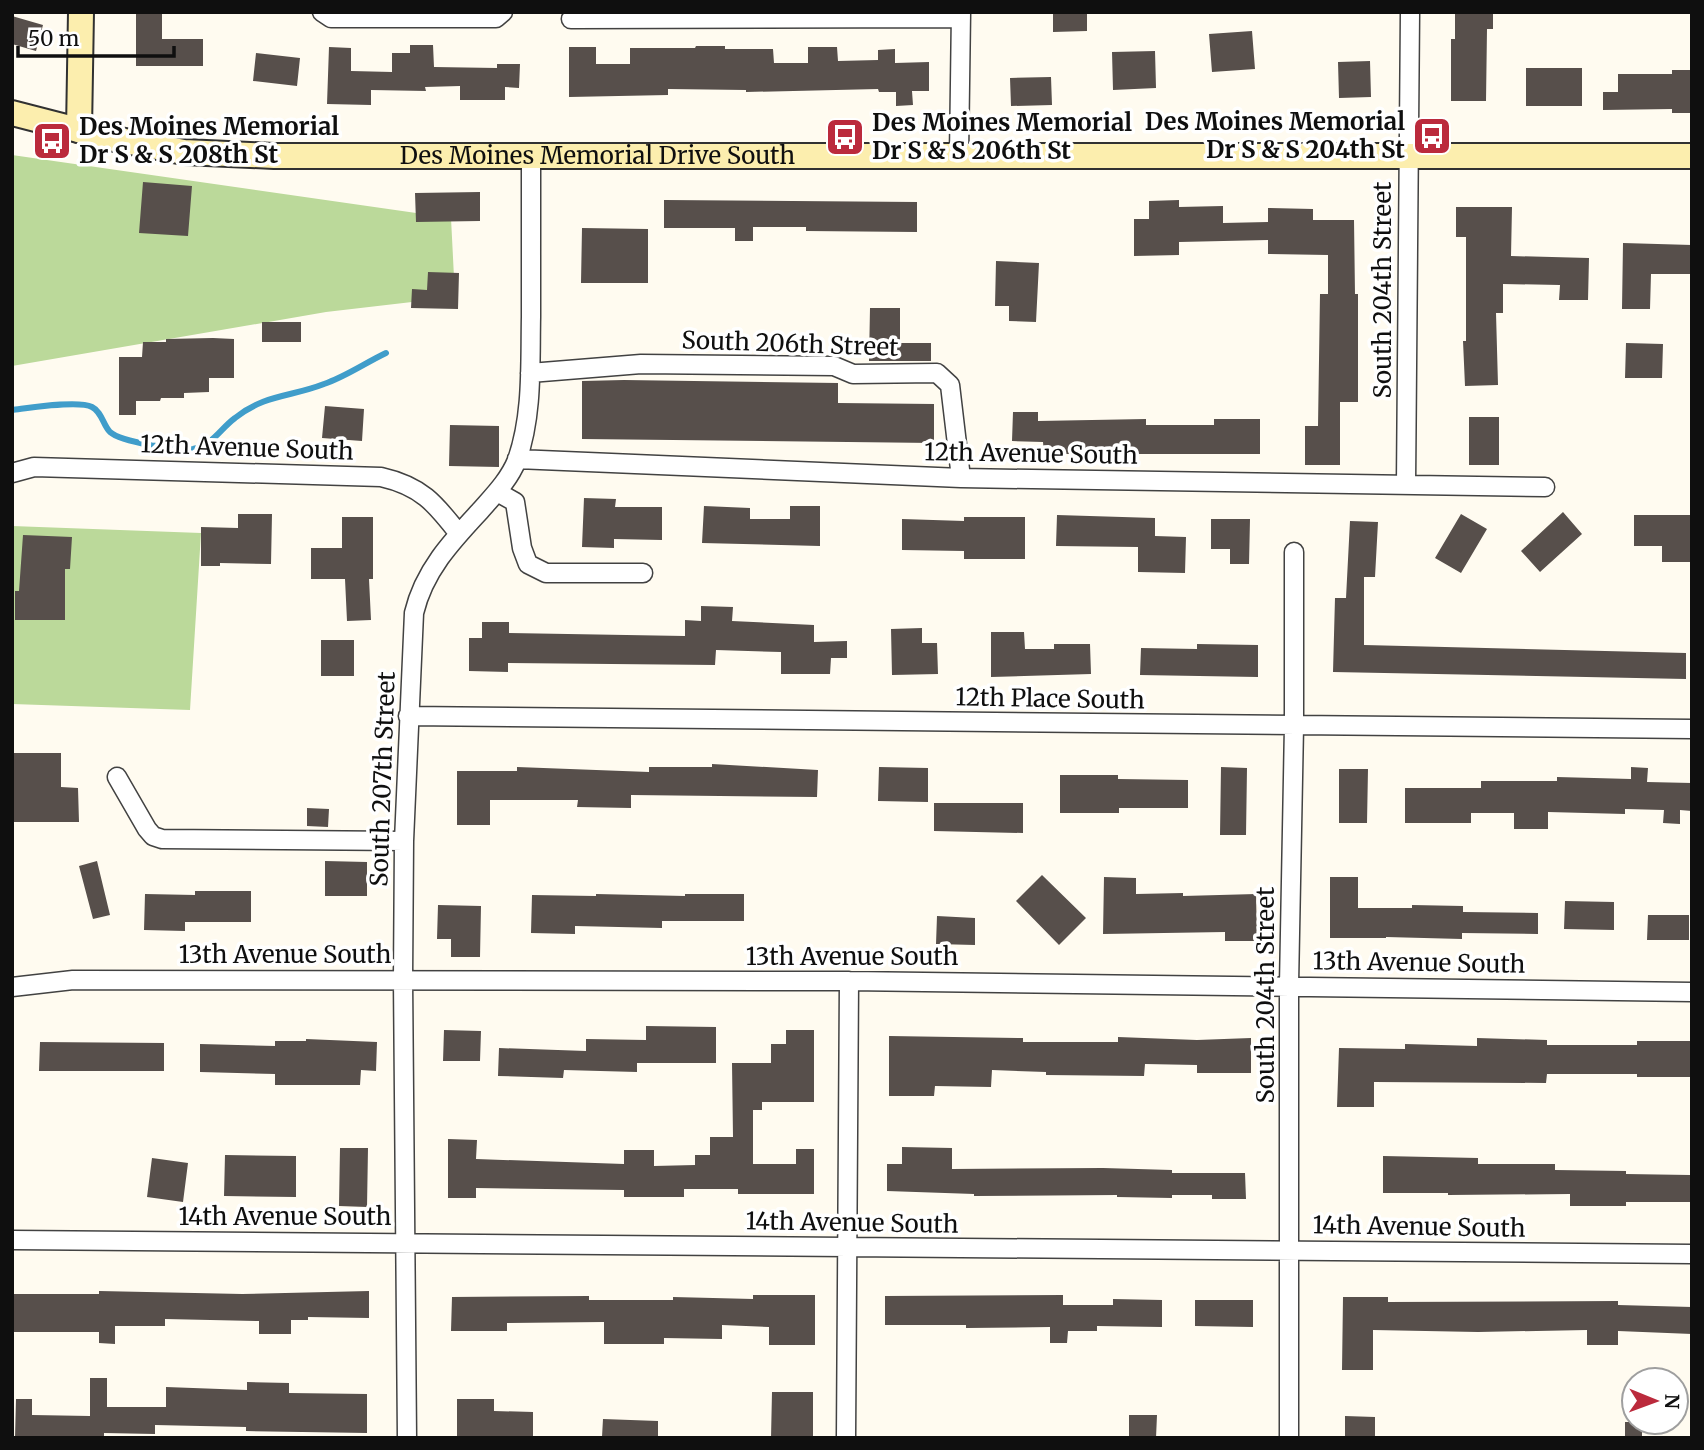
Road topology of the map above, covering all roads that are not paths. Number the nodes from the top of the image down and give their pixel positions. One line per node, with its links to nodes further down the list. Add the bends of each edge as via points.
1 (81, 12): 8 (main road)
2 (322, 12): 3 (street, via 331,18 496,18)
3 (503, 12)
4 (1410, 12): 12 (street, South 204th Street)
5 (961, 15): 6 (street); 9 (street)
6 (571, 19)
7 (12, 113): 8 (main road, Des Moines Memorial Drive South)
8 (79, 130): 10 (main road, Des Moines Memorial Drive South, via 184,152)
9 (959, 155): 10 (main road, Des Moines Memorial Drive South); 12 (main road, Des Moines Memorial Drive South)
10 (531, 156): 13 (street, South 207th Street)
11 (1692, 156): 12 (main road, Des Moines Memorial Drive South)
12 (1408, 157): 17 (street, South 204th Street)
13 (530, 373): 14 (street, South 207th Street); 16 (street, South 206th Street, via 655,363 834,366 853,374 937,373 950,385)
14 (517, 459): 16 (street, 12th Avenue South); 19 (street, South 207th Street)
15 (12, 473): 20 (street, 12th Avenue South, via 34,467 381,477 425,494)
16 (961, 478): 17 (street, 12th Avenue South)
17 (1406, 484): 18 (street, 12th Avenue South)
18 (1545, 487)
19 (497, 492): 20 (street, South 207th Street); 22 (street, via 514,502 528,564 546,573)
20 (459, 534): 23 (street, South 207th Street, via 430,570 420,591 414,613)
21 (1294, 552): 24 (street, South 204th Street)
22 (643, 573)
23 (408, 716): 24 (street, 12th Place South); 27 (street, South 207th Street)
24 (1294, 726): 25 (street, 12th Place South); 30 (street, South 204th Street)
25 (1692, 729)
26 (117, 777): 27 (street, via 147,829 162,839)
27 (404, 841): 28 (street, South 207th Street)
28 (403, 979): 29 (street, 13th Avenue South); 31 (street, 13th Avenue South, via 73,980); 34 (street, South 207th Street)
29 (849, 981): 30 (street, 13th Avenue South); 35 (street)
30 (1289, 985): 32 (street, 13th Avenue South); 36 (street, South 204th Street)
31 (12, 987)
32 (1692, 992)
33 (12, 1240): 34 (street, 14th Avenue South)
34 (405, 1242): 35 (street, 14th Avenue South); 38 (street, South 207th Street)
35 (847, 1248): 36 (street, 14th Avenue South); 39 (street)
36 (1290, 1250): 37 (street, 14th Avenue South); 40 (street, South 204th Street)
37 (1692, 1254)
38 (407, 1438)
39 (846, 1438)
40 (1289, 1438)

